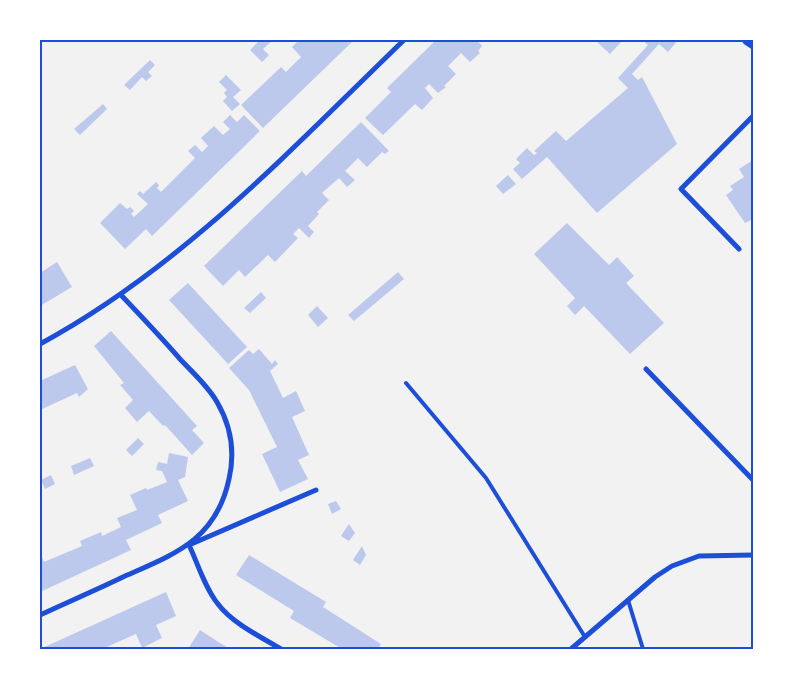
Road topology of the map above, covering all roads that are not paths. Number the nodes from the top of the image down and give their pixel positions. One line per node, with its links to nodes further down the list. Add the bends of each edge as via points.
1 (404, 40): 6 (street, via 196,239)
2 (748, 40): 3 (main road)
3 (753, 44)
4 (753, 116): 5 (street, via 680,189)
5 (739, 249)
6 (121, 294): 7 (street); 12 (street, via 211,392 231,438 231,471 221,505 211,522)
7 (40, 344)
8 (646, 369): 10 (street)
9 (406, 383): 16 (lane, via 486,478)
10 (753, 480)
11 (316, 490): 12 (street)
12 (189, 545): 15 (street); 17 (street, via 222,609)
13 (753, 555): 14 (street, via 709,555 680,562 664,570)
14 (628, 600): 16 (street); 19 (lane)
15 (40, 615)
16 (586, 637): 18 (street)
17 (281, 649)
18 (571, 649)
19 (643, 649)

